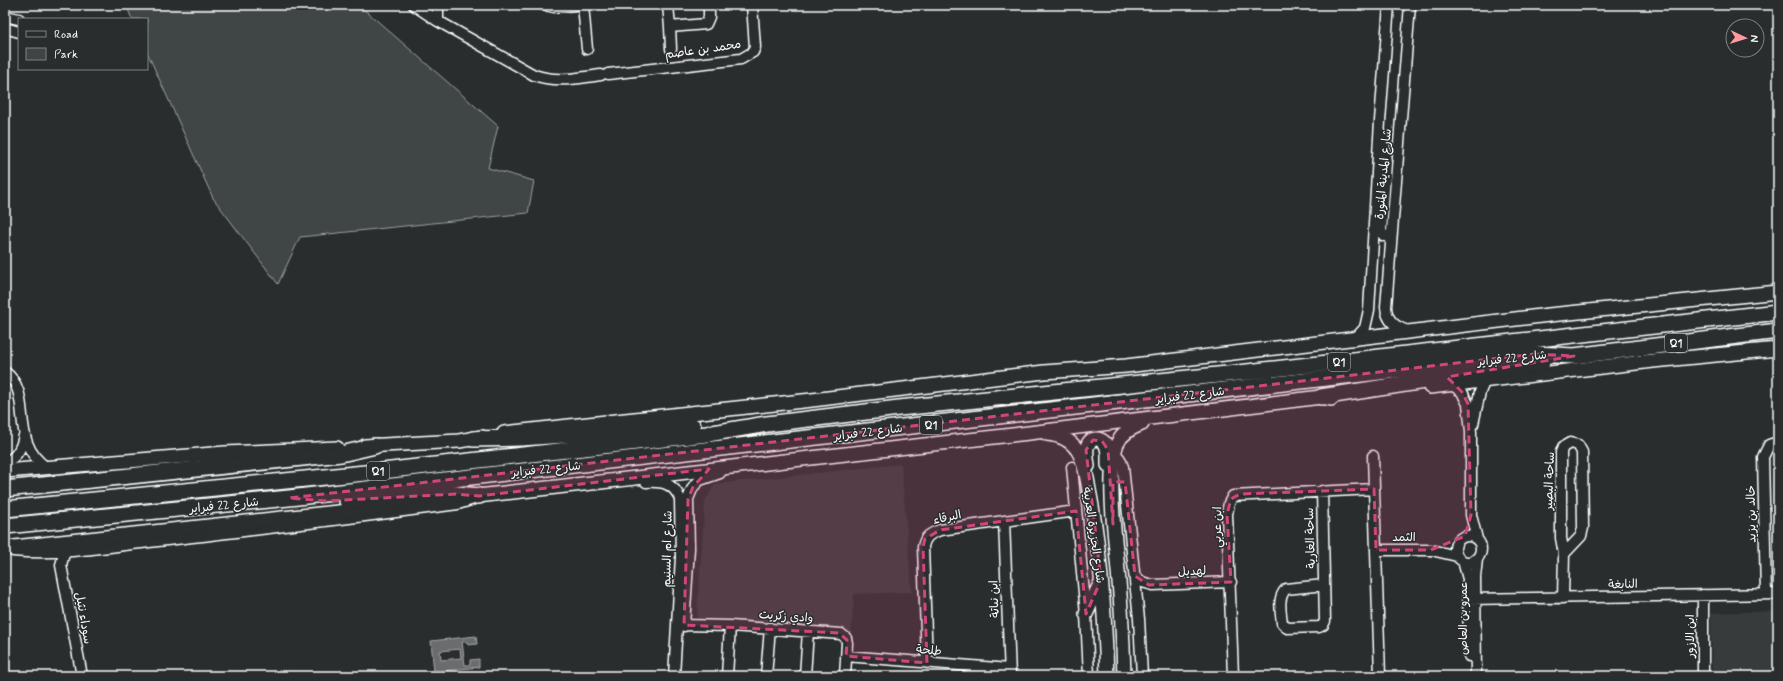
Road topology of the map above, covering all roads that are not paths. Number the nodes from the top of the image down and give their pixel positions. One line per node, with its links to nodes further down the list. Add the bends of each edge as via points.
1 (414, 5): 13 (street, محمد بن عاصم)
2 (438, 5): 13 (street)
3 (544, 5): 4 (street)
4 (576, 5)
5 (583, 5): 17 (street)
6 (668, 5): 14 (street)
7 (709, 5): 14 (street, via 706,24)
8 (752, 5): 13 (street, محمد بن عاصم, via 755,47 748,56 741,59 561,80 541,77)
9 (1389, 5): 19 (street, شارع المدينة المنورة)
10 (1410, 5): 20 (street, شارع المدينة المنورة)
11 (5, 16): 12 (street)
12 (18, 19)
13 (438, 21)
14 (670, 27): 18 (street)
15 (5, 28): 16 (street)
16 (18, 32)
17 (587, 49)
18 (671, 49)
19 (1380, 121): 20 (street, via 1386,154 1381,232 1384,236); 25 (street, شارع المدينة المنورة, via 1369,310 1364,328)
20 (1391, 236): 24 (street, شارع المدينة المنورة, via 1387,313 1394,324)
21 (1778, 292): 24 (main road)
22 (1778, 312): 33 (highway, شارع 22 فبراير / Q1)
23 (1778, 331): 27 (highway, شارع 22 فبراير / Q1)
24 (1411, 332): 25 (main road)
25 (1354, 340): 37 (main road, via 526,430)
26 (1778, 349): 29 (main road, شارع 22 فبراير)
27 (1574, 356): 31 (highway); 52 (highway, شارع 22 فبراير / Q1, via 1535,354)
28 (5, 372): 35 (street, via 19,392)
29 (1485, 380): 30 (main road, شارع 22 فبراير); 34 (street)
30 (1452, 385): 31 (main road, شارع 22 فبراير, via 1342,399); 34 (street, via 1466,398)
31 (1321, 397): 32 (main road, شارع 22 فبراير)
32 (1160, 418): 36 (main road, شارع 22 فبراير); 40 (main road, شارع الجزيرة العربية, via 1128,430 1119,440)
33 (750, 426): 37 (highway, via 702,425); 53 (highway, شارع 22 فبراير / Q1, via 707,434 365,473)
34 (1471, 432): 55 (street)
35 (24, 433): 42 (street, via 19,451); 45 (street, via 30,450)
36 (1029, 433): 43 (main road, شارع 22 فبراير); 56 (main road, شارع الجزيرة العربية, via 1054,435 1074,446 1086,473)
37 (472, 439): 39 (main road)
38 (1778, 442): 76 (street, خالد بن يزيد, via 1766,449 1763,458)
39 (375, 446): 45 (main road, via 225,453); 48 (highway, via 341,454)
40 (1115, 453): 58 (main road, شارع الجزيرة العربية); 71 (street, via 1123,466)
41 (1373, 456): 49 (street)
42 (5, 462)
43 (734, 466): 47 (main road, شارع 22 فبراير); 83 (street, شارع ام السنيم, via 700,480 693,486 689,495)
44 (1072, 467): 54 (street, شارع الجزيرة العربية)
45 (47, 468): 46 (main road)
46 (5, 471)
47 (610, 480): 51 (main road, شارع 22 فبراير); 91 (street, شارع ام السنيم, via 663,482 674,489 680,499 681,557)
48 (5, 489)
49 (1374, 490): 50 (street, ابن عربي); 64 (street)
50 (1322, 491): 73 (street, ابن عربي, via 1233,496 1228,514); 74 (street, ساحة الغارية)
51 (479, 496): 52 (highway, via 456,494 326,501); 62 (main road, شارع 22 فبراير); 63 (street, شارع 22 فبراير, via 458,504)
52 (289, 498): 59 (highway, شارع 22 فبراير / Q1)
53 (5, 508)
54 (1076, 510): 57 (street, البرقاء); 82 (street, شارع الجزيرة العربية)
55 (1471, 515): 60 (street); 61 (street)
56 (1094, 516): 58 (main road, via 1086,450 1088,444 1096,439 1105,443 1108,450); 72 (main road, شارع الجزيرة العربية)
57 (1004, 521): 88 (street, البرقاء, via 940,530 930,533 925,538 923,547); 89 (street, ابن نباتة)
58 (1113, 524): 99 (main road, شارع الجزيرة العربية)
59 (5, 526)
60 (1461, 539): 61 (street, via 1471,536); 65 (street, الثمد); 68 (street, via 1455,546)
61 (1477, 539): 69 (street, via 1482,549)
62 (5, 549): 66 (street, شارع 22 فبراير)
63 (70, 550): 66 (street, شارع 22 فبراير); 70 (street, via 64,554)
64 (1376, 550): 65 (street, الثمد); 102 (street)
65 (1431, 550): 68 (street, الثمد)
66 (44, 552): 70 (street, via 55,556)
67 (1564, 554): 67 (street, ساحة البصير, via 1583,531 1582,452 1580,447 1573,443 1565,445 1561,452 1561,538); 80 (street, ساحة البصير)
68 (1460, 559): 69 (street, via 1470,562); 81 (street, عمرو بن العاص, via 1467,574)
69 (1477, 559): 81 (street, عمرو بن العاص)
70 (61, 565): 90 (street, سوداء نثيل)
71 (1135, 576): 75 (street); 78 (street)
72 (1101, 580): 82 (main road); 98 (main road, شارع الجزيرة العربية)
73 (1231, 582): 75 (street, لهديل); 101 (street, ابن عربي)
74 (1324, 585): 74 (street, ساحة الغارية, via 1323,626 1284,627 1280,599 1282,593 1286,589)
75 (1153, 586): 78 (street, لهديل)
76 (1766, 594): 77 (street, النابغة); 79 (street, النابغة)
77 (1778, 594)
78 (1137, 595): 100 (street)
79 (1703, 595): 80 (street, النابغة); 105 (street, ابن الازور)
80 (1563, 598): 81 (street, النابغة)
81 (1472, 599): 103 (street, عمرو بن العاص); 104 (street, عمرو بن العاص)
82 (1086, 614): 97 (street, شارع الجزيرة العربية)
83 (684, 625): 84 (street, وادي زكريت); 92 (street, شارع ام السنيم)
84 (730, 626): 85 (street, وادي زكريت); 93 (street)
85 (770, 628): 86 (street, وادي زكريت); 94 (street)
86 (808, 631): 87 (street, وادي زكريت, via 841,634 847,640); 95 (street)
87 (846, 656): 88 (street, طلحة); 96 (street, وادي زكريت)
88 (927, 663): 89 (street, طلحة)
89 (1009, 673)
90 (82, 676)
91 (674, 676)
92 (681, 676)
93 (727, 676)
94 (766, 676)
95 (805, 676)
96 (845, 676)
97 (1088, 676)
98 (1107, 676)
99 (1124, 676)
100 (1142, 676)
101 (1233, 676)
102 (1380, 676)
103 (1469, 676)
104 (1476, 676)
105 (1703, 676)

